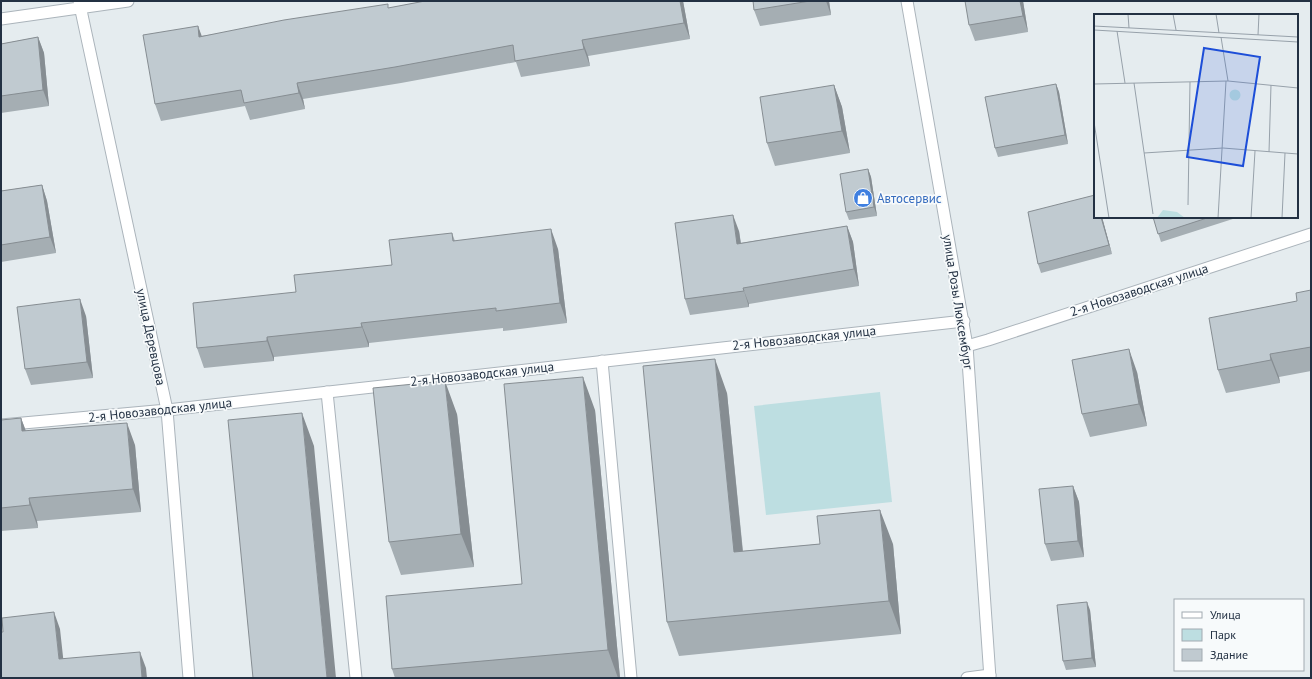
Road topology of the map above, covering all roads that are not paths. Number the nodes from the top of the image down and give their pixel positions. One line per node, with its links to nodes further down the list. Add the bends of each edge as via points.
1 (128, 1): 3 (street)
2 (908, 1): 6 (street, улица Розы Люксембург)
3 (80, 4): 4 (street); 10 (street, улица Деревцова)
4 (1, 19)
5 (1311, 234): 7 (street, 2-я Новозаводская улица)
6 (964, 321): 7 (street, улица Розы Люксембург); 8 (street, 2-я Новозаводская улица)
7 (968, 346): 12 (street, улица Розы Люксембург)
8 (602, 361): 9 (street, 2-я Новозаводская улица); 15 (street)
9 (327, 392): 10 (street, 2-я Новозаводская улица); 14 (street)
10 (167, 410): 11 (street, 2-я Новозаводская улица); 13 (street, улица Деревцова)
11 (1, 425)
12 (990, 676): 16 (street)
13 (189, 678)
14 (356, 678)
15 (632, 678)
16 (967, 678)

